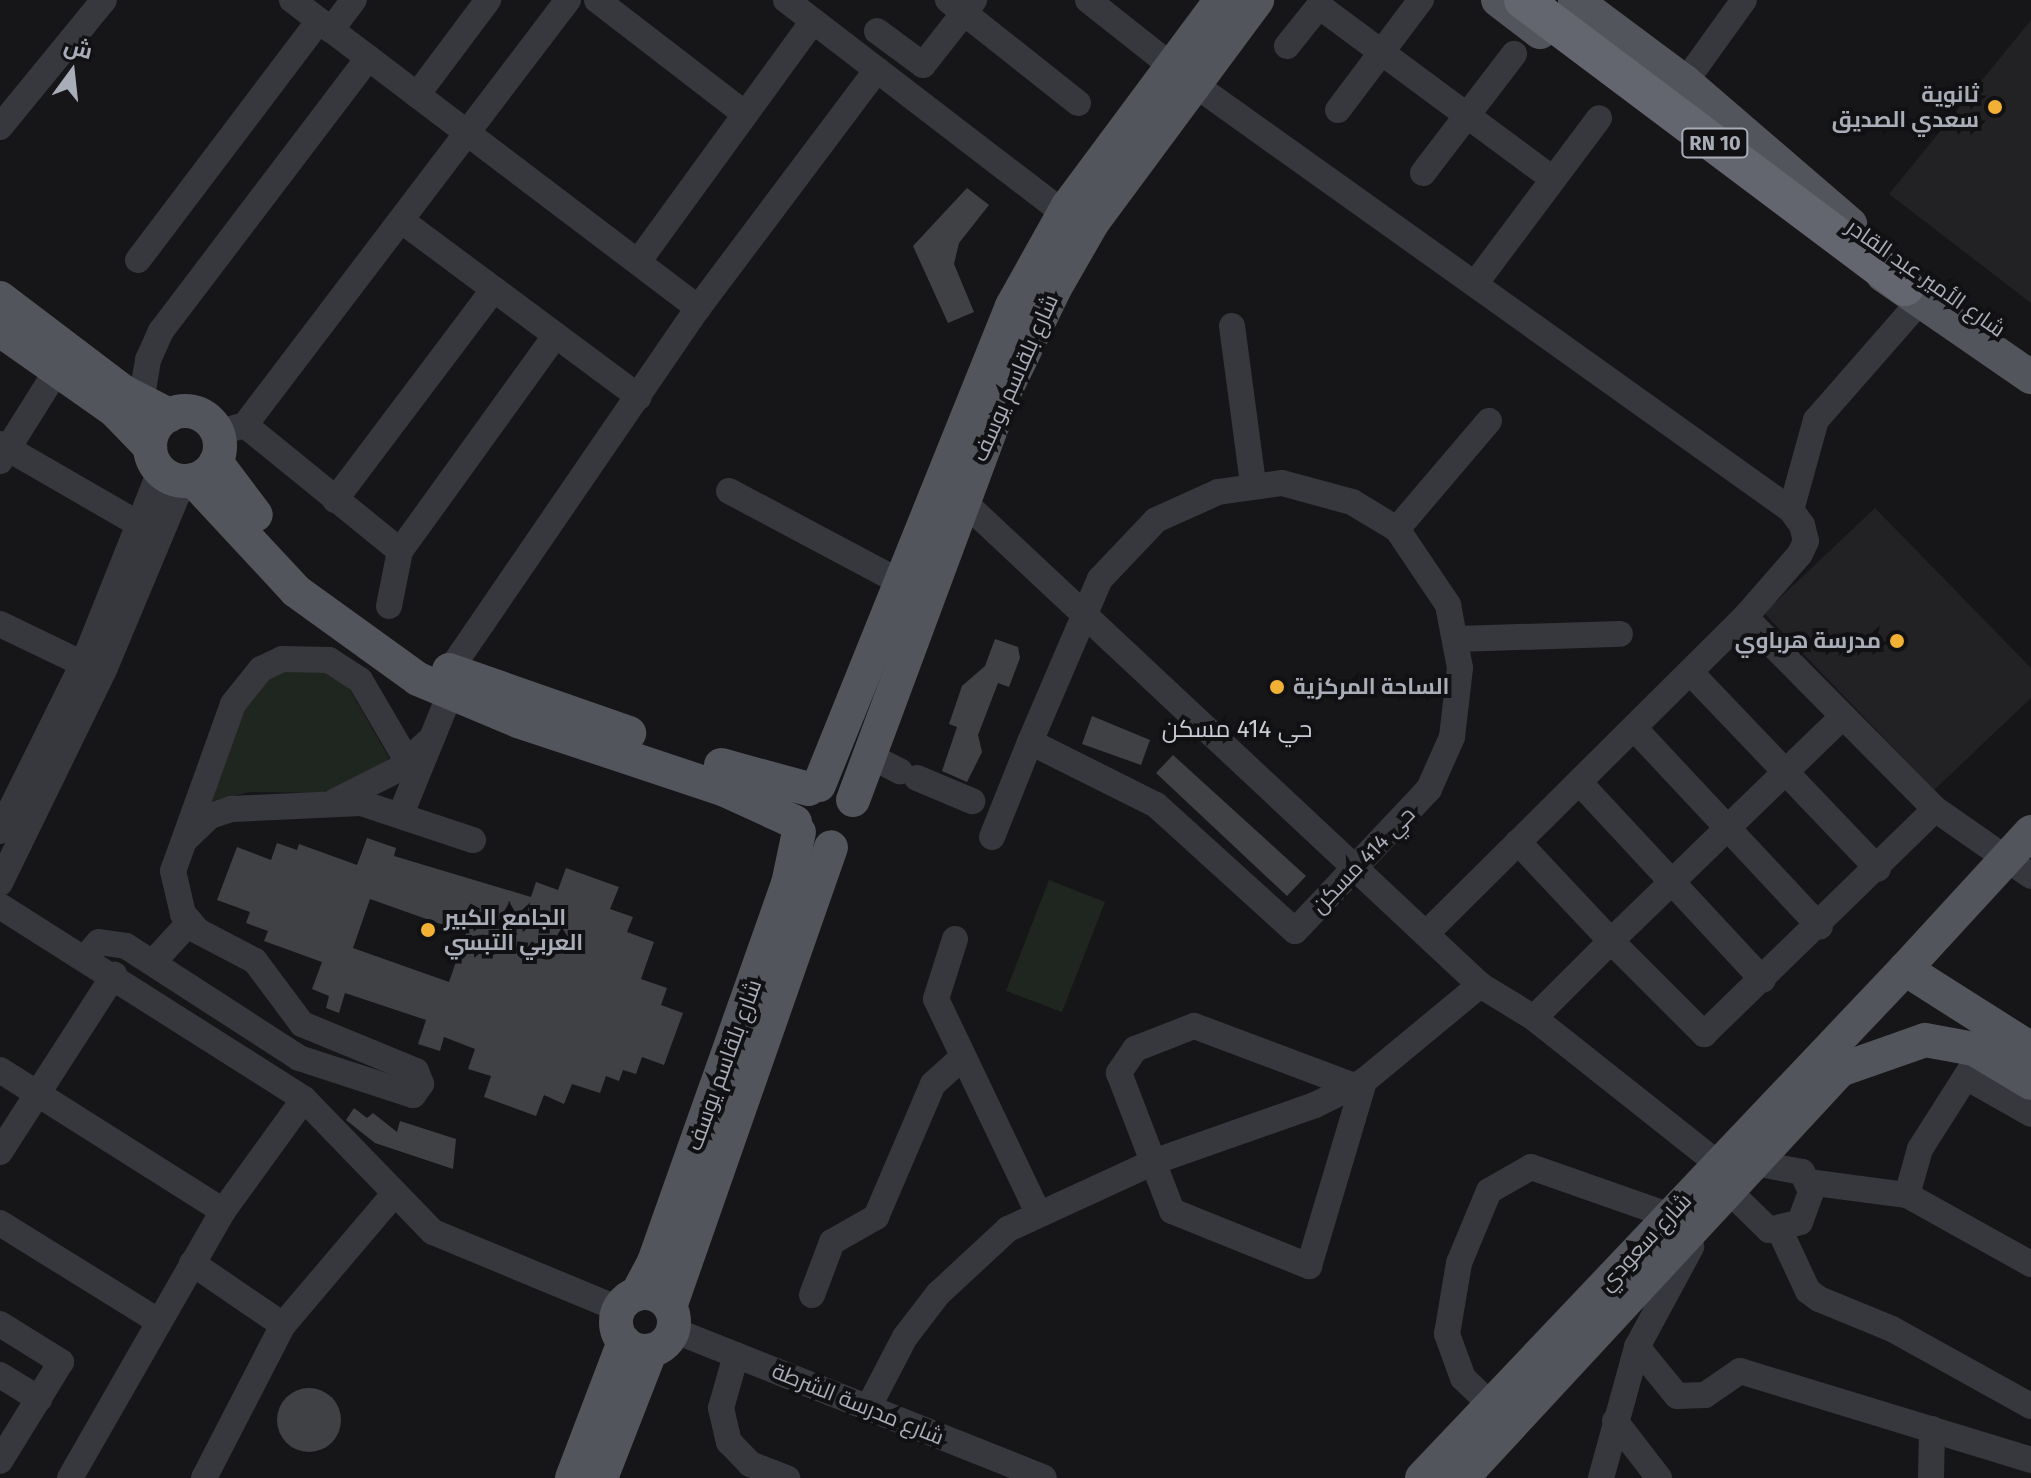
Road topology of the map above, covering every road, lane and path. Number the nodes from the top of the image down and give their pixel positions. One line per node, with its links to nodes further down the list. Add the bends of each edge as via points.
1 (104, 0): 34 (street)
2 (292, 0): 19 (street)
3 (354, 0): 19 (street)
4 (488, 0): 28 (street)
5 (568, 0): 35 (street)
6 (597, 0): 31 (street)
7 (786, 0): 18 (street)
8 (1221, 0): 26 (main road, شارع بلقاسم يوسف)
9 (1257, 0): 26 (main road, شارع بلقاسم يوسف)
10 (1421, 0): 22 (street)
11 (1498, 0): 45 (main road, شارع الأمير عبد القادر, via 1794,219)
12 (1523, 0): 45 (highway, RN 10)
13 (1544, 0): 38 (highway, RN 10)
14 (1575, 0): 27 (main road, شارع الأمير عبد القادر)
15 (1744, 0): 27 (street)
16 (1094, 2): 26 (street)
17 (962, 4): 20 (street, via 923,65); 29 (street)
18 (813, 21): 25 (street); 31 (street)
19 (325, 25): 24 (street); 41 (street)
20 (877, 31)
21 (1287, 46): 22 (street, via 1319,6)
22 (1381, 53): 30 (street); 32 (street)
23 (1514, 54): 32 (street)
24 (368, 58): 28 (street); 55 (street, via 161,331 148,360)
25 (877, 70): 39 (street); 47 (street)
26 (1182, 75): 39 (main road, شارع بلقاسم يوسف); 43 (street); 62 (main road, شارع بلقاسم يوسف, via 1055,288)
27 (1685, 82): 38 (main road, شارع الأمير عبد القادر)
28 (417, 95): 35 (street)
29 (1078, 103)
30 (1338, 110)
31 (745, 114): 42 (street)
32 (1467, 116): 36 (street); 37 (street)
33 (1599, 118): 37 (street)
34 (0, 127)
35 (468, 134): 40 (street); 42 (street)
36 (1423, 173)
37 (1553, 179): 43 (street)
38 (1822, 204): 51 (main road, شارع الأمير عبد القادر / RN 10)
39 (1064, 213): 67 (main road, شارع بلقاسم يوسف, via 1012,306)
40 (402, 221): 44 (street); 58 (street)
41 (138, 260)
42 (638, 262): 47 (street)
43 (1475, 284): 63 (street)
44 (494, 289): 50 (street); 61 (street)
45 (1914, 293): 53 (main road, شارع الأمير عبد القادر / RN 10); 63 (street, via 1816,420)
46 (0, 298): 55 (main road)
47 (698, 308): 54 (street)
48 (1232, 326): 59 (street)
49 (0, 330): 52 (main road)
50 (556, 335): 54 (street); 66 (street)
51 (2031, 351)
52 (57, 370): 57 (street); 58 (main road, via 124,418)
53 (2031, 377)
54 (639, 397): 76 (street)
55 (155, 408): 58 (main road, via 151,434); 58 (main road, via 202,416)
56 (1489, 421): 65 (street)
57 (2, 451): 64 (street)
58 (195, 457): 61 (street); 64 (street); 76 (main road, via 335,595); 100 (street, via 104,670)
59 (1253, 484): 65 (street, حي 414 مسكن, via 1282,483 1339,498); 69 (street, حي 414 مسكن, via 1188,502 1156,520 1100,579)
60 (729, 491): 67 (street)
61 (335, 500): 66 (street)
62 (963, 501): 69 (street); 80 (main road, شارع بلقاسم يوسف)
63 (1791, 510): 70 (street, via 1806,541)
64 (142, 526): 74 (street)
65 (1397, 529): 73 (street, حي 414 مسكن, via 1444,599)
66 (400, 551): 68 (street)
67 (898, 581): 84 (main road, شارع بلقاسم يوسف)
68 (389, 606)
69 (1083, 611): 79 (street, حي 414 مسكن); 98 (street)
70 (1745, 617): 75 (street); 77 (street)
71 (0, 624): 74 (street)
72 (1620, 634): 73 (street)
73 (1457, 639): 98 (street, حي 414 مسكن, via 1458,705 1443,763 1404,821)
74 (83, 664): 91 (street)
75 (1690, 672): 78 (street); 82 (street)
76 (450, 682): 81 (street, via 432,738); 84 (main road, via 766,781); 89 (main road, via 725,790)
77 (1843, 716): 82 (street); 87 (street)
78 (1634, 728): 83 (street); 90 (street)
79 (1030, 742): 80 (street, حي 414 مسكن, via 987,814); 98 (street, حي 414 مسكن, via 1156,805 1295,931)
80 (868, 755): 85 (main road, شارع بلقاسم يوسف)
81 (412, 769): 86 (street); 88 (street); 96 (street, via 371,695 345,668 305,656 282,659 261,669 233,704)
82 (1786, 773): 90 (street); 99 (street)
83 (1579, 782): 94 (street); 101 (street)
84 (814, 787): 85 (main road, via 839,787); 89 (main road, via 797,804)
85 (853, 800): 95 (main road, via 854,831)
86 (314, 807): 88 (street, via 361,803); 96 (street, via 232,809 192,830)
87 (1935, 809): 97 (street); 99 (street)
88 (401, 814): 93 (street)
89 (797, 827): 95 (main road, via 813,845); 144 (main road, شارع بلقاسم يوسف, via 788,884)
90 (1728, 828): 101 (street); 104 (street)
91 (0, 831)
92 (2031, 832): 97 (main road, شارع سعودي)
93 (473, 840)
94 (1518, 842): 105 (street); 107 (street)
95 (831, 847): 144 (main road, شارع بلقاسم يوسف)
96 (179, 850): 103 (street, via 175,893)
97 (2019, 867): 110 (main road, شارع سعودي)
98 (1357, 869): 105 (street)
99 (1878, 869): 104 (street)
100 (0, 883)
101 (1674, 884): 107 (street); 112 (street)
102 (0, 906): 108 (street, شارع مدرسة الشرطة)
103 (190, 922): 109 (street); 114 (street, via 255,961)
104 (1820, 927): 112 (street)
105 (1426, 934): 113 (street)
106 (955, 939): 120 (street, via 936,999)
107 (1611, 941): 112 (street, via 1704,1034); 116 (street)
108 (85, 958): 109 (street, via 99,942 112,940); 111 (street, شارع مدرسة الشرطة)
109 (155, 960): 117 (street)
110 (1905, 969): 115 (main road, شارع سعودي); 119 (main road)
111 (114, 975): 125 (street); 126 (street, شارع مدرسة الشرطة)
112 (1763, 980)
113 (1480, 985): 116 (street); 124 (street)
114 (280, 995): 117 (street); 117 (street, via 314,1031 416,1071 419,1088 401,1096 299,1058)
115 (1867, 1007): 118 (main road, via 1884,1034); 131 (main road, شارع سعودي)
116 (1534, 1018): 131 (street)
117 (260, 1031)
118 (1901, 1043): 121 (main road, شارع سعودي, via 1952,1042); 129 (main road, شارع سعودي, via 1840,1070)
119 (2031, 1049)
120 (963, 1057): 136 (street); 142 (street, via 933,1084 876,1217 832,1242)
121 (1974, 1065): 123 (main road, شارع سعودي); 127 (street); 134 (street, via 1920,1149)
122 (0, 1070): 125 (street)
123 (2031, 1083)
124 (1359, 1084): 130 (street); 130 (street, via 1207,1029 1183,1030 1135,1049 1119,1073); 130 (street, via 1309,1266 1183,1220 1166,1199)
125 (38, 1093): 128 (street); 135 (street)
126 (304, 1099): 133 (street, شارع مدرسة الشرطة); 135 (street)
127 (2031, 1114)
128 (0, 1152)
129 (1752, 1160): 131 (main road, شارع سعودي); 132 (street, via 1783,1164)
130 (1156, 1161): 136 (street)
131 (1722, 1177): 137 (main road, شارع سعودي); 139 (street, via 1747,1213); 147 (street); 168 (main road, شارع سعودي)
132 (1808, 1182): 134 (street); 139 (street, via 1807,1213)
133 (394, 1194): 144 (street, شارع مدرسة الشرطة, via 448,1241); 146 (street)
134 (1907, 1195): 141 (street)
135 (223, 1211): 140 (street)
136 (1038, 1213): 153 (street, via 985,1247 938,1294 905,1337)
137 (1671, 1216): 151 (main road, شارع سعودي); 151 (street, via 1531,1167 1489,1191 1459,1263 1447,1334 1463,1378)
138 (0, 1223): 143 (street)
139 (1780, 1231): 152 (street, via 1808,1291 1819,1299 1916,1341)
140 (192, 1263): 143 (street); 146 (street)
141 (2031, 1264)
142 (812, 1295)
143 (158, 1321): 161 (street)
144 (646, 1322): 148 (street, شارع مدرسة الشرطة); 163 (main road, شارع بلقاسم يوسف); 164 (main road, شارع بلقاسم يوسف)
145 (0, 1324): 150 (street, via 61,1362)
146 (283, 1325): 162 (street)
147 (1637, 1347): 154 (street); 155 (street, via 1677,1396 1687,1399 1740,1371)
148 (736, 1355): 153 (street, شارع مدرسة الشرطة); 165 (street, via 721,1408 729,1442 750,1464)
149 (0, 1375): 150 (street)
150 (39, 1399): 157 (street)
151 (1492, 1406): 167 (main road, شارع سعودي)
152 (2031, 1406)
153 (868, 1408): 159 (street, شارع مدرسة الشرطة)
154 (1615, 1421): 158 (street); 160 (street)
155 (1932, 1429): 156 (street); 169 (street)
156 (2031, 1460)
157 (0, 1461)
158 (1654, 1471): 160 (street)
159 (1009, 1472): 166 (street, شارع مدرسة الشرطة)
160 (1601, 1477)
161 (70, 1478)
162 (204, 1478)
163 (572, 1478)
164 (601, 1478)
165 (787, 1478)
166 (1044, 1478)
167 (1422, 1478)
168 (1462, 1478)
169 (1931, 1478)

